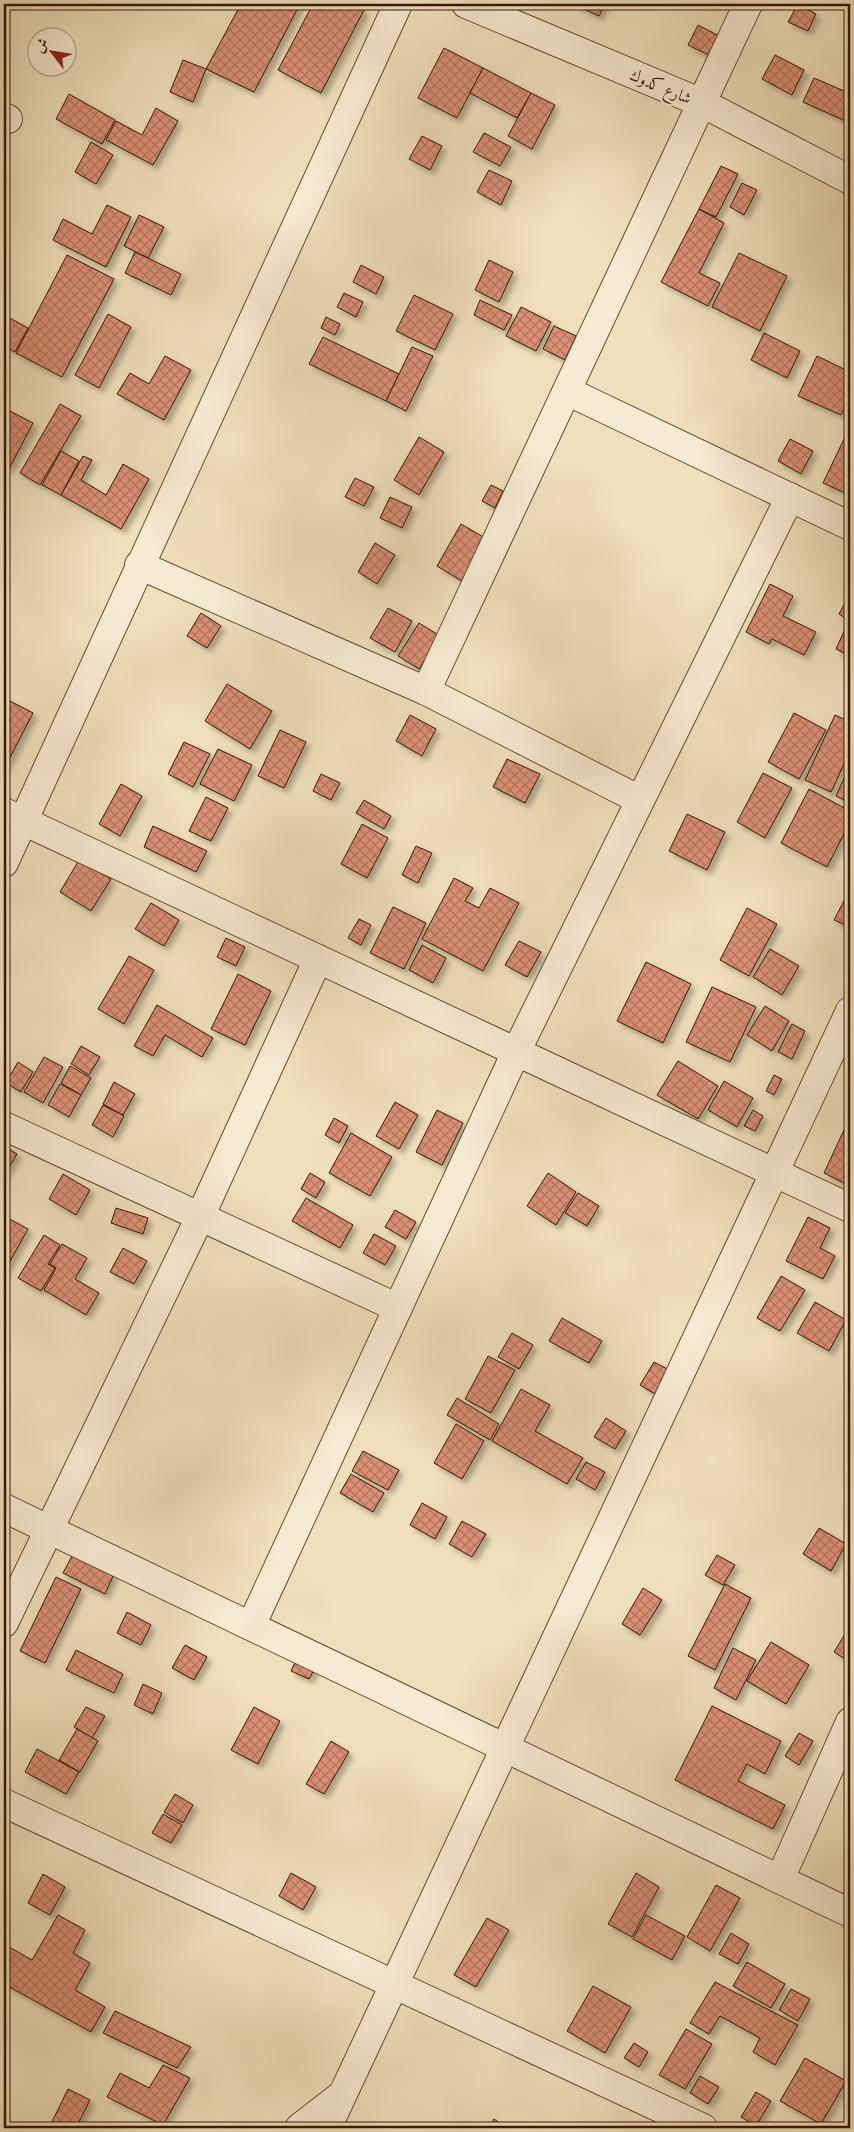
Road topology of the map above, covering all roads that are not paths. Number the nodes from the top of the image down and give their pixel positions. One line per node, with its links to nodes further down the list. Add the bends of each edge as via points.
1 (398, 4): 9 (street)
2 (466, 4): 4 (street, شارع كدوك)
3 (748, 4): 4 (street)
4 (702, 103): 5 (street, شارع كدوك); 6 (street)
5 (850, 180)
6 (567, 391): 7 (street); 10 (street)
7 (790, 497): 8 (street); 11 (street)
8 (850, 526)
9 (139, 565): 10 (street); 12 (street)
10 (426, 691): 11 (street)
11 (640, 800): 16 (street)
12 (13, 817): 13 (street); 14 (street)
13 (4, 863)
14 (318, 959): 16 (street); 20 (street)
15 (850, 1011): 18 (street)
16 (516, 1052): 18 (street); 21 (street)
17 (4, 1126): 20 (street)
18 (775, 1173): 19 (street); 27 (street)
19 (850, 1208)
20 (200, 1217): 21 (street); 23 (street)
21 (398, 1308): 25 (street)
22 (4, 1508): 23 (street)
23 (49, 1529): 24 (street); 25 (street)
24 (4, 1623)
25 (251, 1626): 27 (street)
26 (850, 1722): 29 (street)
27 (506, 1747): 29 (street); 31 (street)
28 (4, 1803): 31 (street)
29 (780, 1879): 30 (street)
30 (850, 1913)
31 (394, 1985): 32 (street); 35 (street)
32 (344, 2093): 33 (street); 34 (street)
33 (299, 2128)
34 (327, 2128)
35 (703, 2128)

